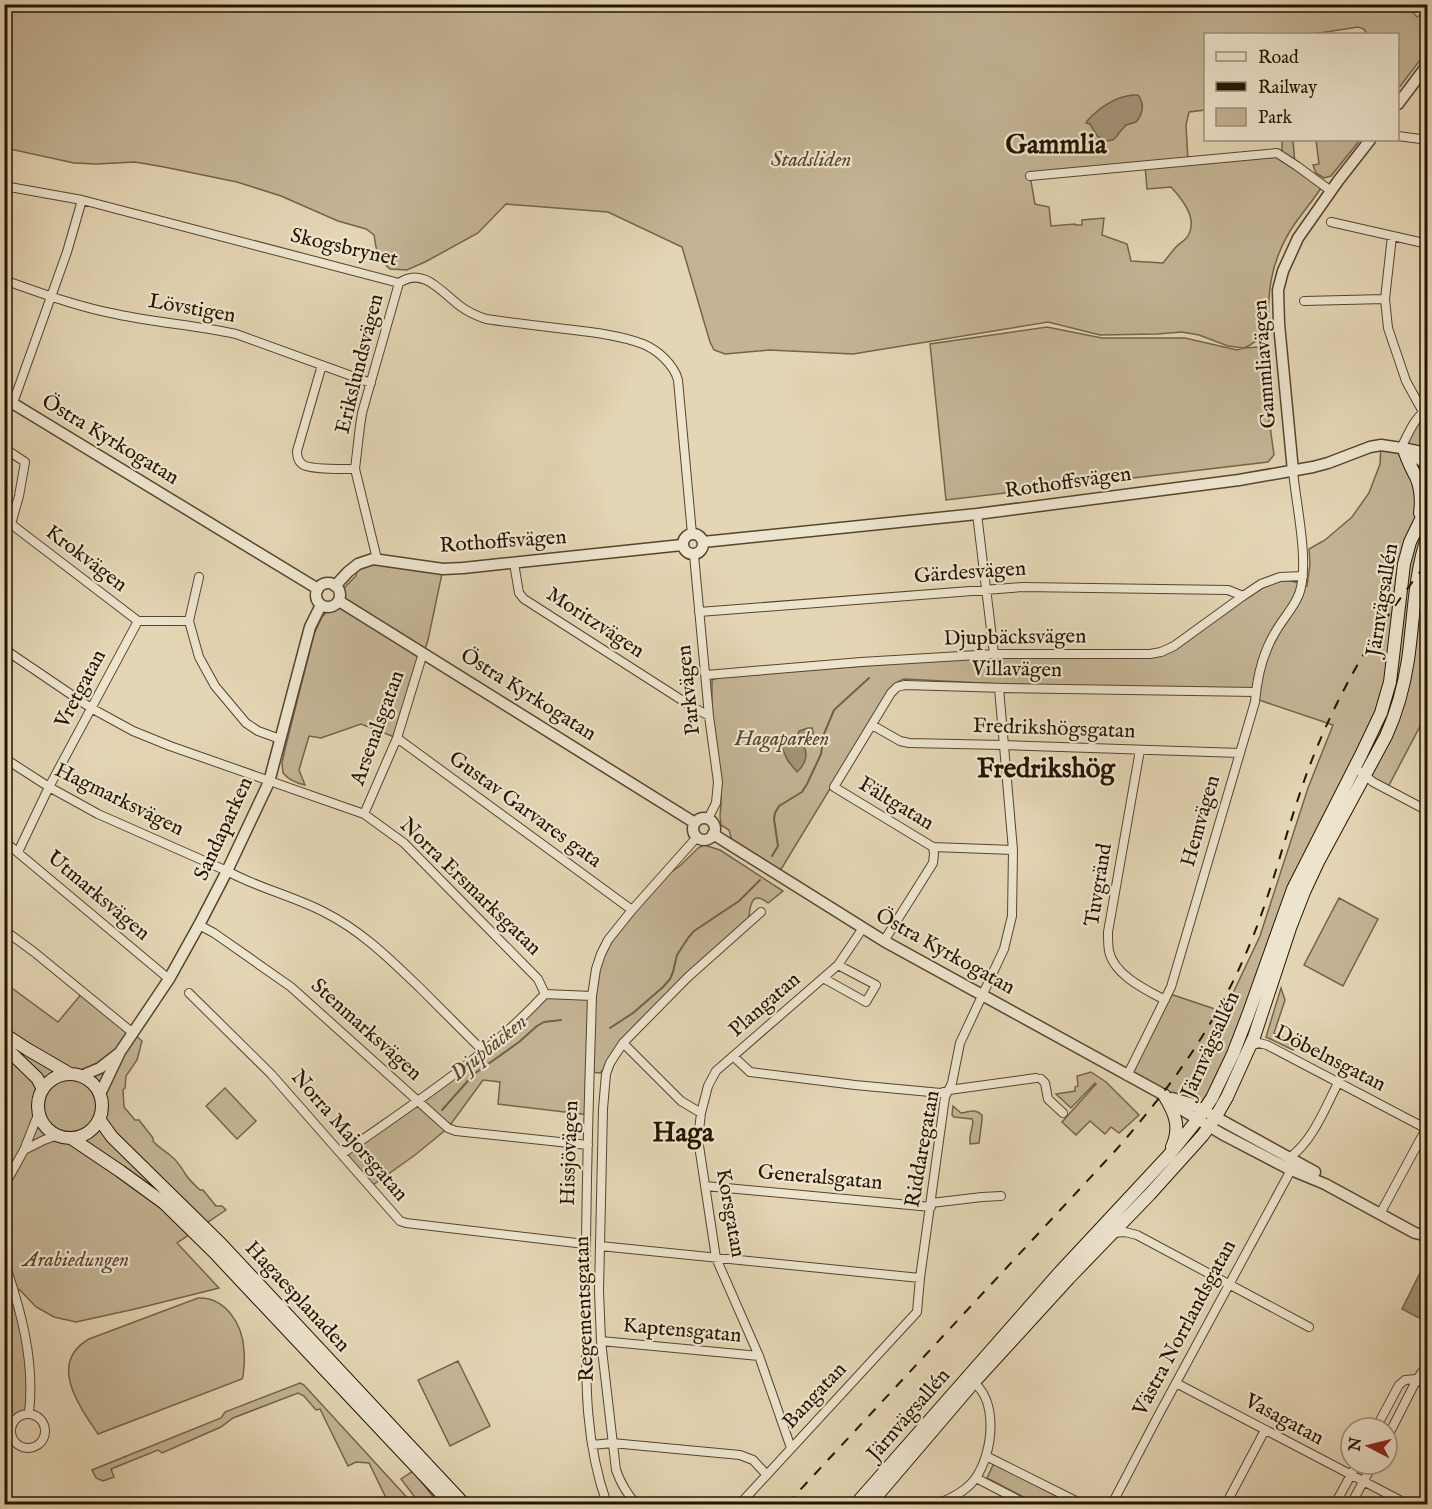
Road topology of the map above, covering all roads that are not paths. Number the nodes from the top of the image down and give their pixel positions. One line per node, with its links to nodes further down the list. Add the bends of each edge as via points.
1 (1428, 64): 2 (street)
2 (1399, 103)
3 (1399, 136): 4 (street)
4 (1428, 140)
5 (1369, 141): 8 (street, Gammliavägen)
6 (1030, 176): 8 (street, via 1277,153)
7 (4, 186): 9 (street, Skogsbrynet)
8 (1331, 191): 27 (street, Gammliavägen, via 1298,238 1278,290)
9 (82, 200): 14 (street, Skogsbrynet); 15 (street)
10 (1331, 222): 11 (street)
11 (1392, 236): 12 (street); 16 (street)
12 (1428, 244)
13 (4, 280): 15 (street, Lövstigen)
14 (399, 283): 19 (street, Erikslundsvägen); 32 (street, Skogsbrynet, via 406,278 427,280 460,306 486,319 599,333 645,344 658,353 678,380)
15 (51, 297): 18 (street, Lövstigen, via 116,314 236,334); 20 (street)
16 (1385, 299): 17 (street); 21 (street, via 1388,328 1400,367)
17 (1304, 301)
18 (322, 365): 19 (street, Lövstigen); 26 (street, via 297,457 307,467)
19 (371, 383): 26 (street, Erikslundsvägen)
20 (9, 401): 42 (street, Östra Kyrkogatan)
21 (1425, 411): 23 (street, via 1413,424)
22 (4, 448): 31 (street, via 25,462 19,496)
23 (1402, 448): 24 (main road); 25 (street); 27 (street, Rothoffsvägen, via 1370,447); 30 (main road, via 1421,492)
24 (1428, 454)
25 (1428, 465)
26 (355, 469): 37 (street, Erikslundsvägen)
27 (1293, 471): 29 (street, Rothoffsvägen); 39 (street, Gammliavägen)
28 (1428, 505): 30 (main road, Järnvägsallén)
29 (977, 514): 34 (street, Rothoffsvägen); 43 (street)
30 (1419, 520): 65 (main road, Järnvägsallén, via 1403,573 1386,698)
31 (8, 525): 48 (street, Krokvägen)
32 (692, 534): 34 (street, via 700,536); 35 (street, via 684,538)
33 (1428, 535): 65 (main road, Järnvägsallén, via 1418,567 1402,691 1390,727)
34 (703, 542): 36 (street, via 701,551)
35 (682, 545): 36 (street); 38 (street, Rothoffsvägen)
36 (694, 555): 47 (street, Parkvägen)
37 (377, 559): 38 (street, Rothoffsvägen, via 443,569); 41 (street, via 358,564)
38 (514, 563): 57 (street, Moritzvägen, via 524,599)
39 (1303, 576): 44 (street, Djupbäcksvägen, via 1280,576); 55 (street, Hemvägen, via 1299,593 1263,658)
40 (199, 577): 49 (street)
41 (335, 586): 42 (street, via 326,584); 45 (street)
42 (318, 589): 46 (street, via 316,598)
43 (986, 589): 44 (street, Gärdesvägen, via 1216,589); 47 (street, Gärdesvägen); 52 (street)
44 (1243, 596): 52 (street, Djupbäcksvägen, via 1161,652)
45 (339, 601): 46 (street, via 329,607); 51 (street, Östra Kyrkogatan)
46 (321, 605): 60 (street, Sandaparken, via 310,627)
47 (699, 612): 53 (street, Parkvägen)
48 (138, 621): 49 (street); 56 (street, Vretgatan)
49 (189, 621): 60 (street, via 198,657 215,686 246,723)
50 (4, 649): 56 (street, Norra Ersmarksgatan)
51 (423, 653): 59 (street, Arsenalsgatan); 72 (street, Östra Kyrkogatan)
52 (994, 654): 53 (street, Djupbäcksvägen)
53 (706, 675): 57 (street, Parkvägen)
54 (999, 688): 55 (street, Villavägen); 58 (street, Villavägen, via 897,687); 61 (street, Riddaregatan)
55 (1256, 692): 63 (street, Hemvägen)
56 (91, 708): 66 (street, Norra Ersmarksgatan, via 133,731); 67 (street, Vretgatan)
57 (710, 716): 71 (street, Parkvägen, via 718,782 716,803)
58 (872, 725): 61 (street, Fredrikshögsgatan, via 909,743); 68 (street, Villavägen)
59 (397, 738): 70 (street, Arsenalsgatan); 80 (street, Gustav Garvares gata)
60 (280, 739): 66 (street, Sandaparken)
61 (1003, 745): 62 (street, Fredrikshögsgatan); 77 (street, Riddaregatan)
62 (1140, 750): 63 (street, Fredrikshögsgatan); 93 (street, Tuvgränd, via 1108,932 1109,952 1121,973)
63 (1240, 753): 93 (street, Hemvägen)
64 (4, 758): 67 (street, Hagmarksvägen)
65 (1360, 772): 69 (street); 97 (main road, Järnvägsallén, via 1304,892); 113 (main road, Järnvägsallén, via 1293,889 1233,1054)
66 (269, 782): 70 (street, Norra Ersmarksgatan); 79 (street, Sandaparken)
67 (49, 787): 78 (street, Vretgatan); 79 (street, Hagmarksvägen, via 98,814)
68 (834, 787): 76 (street, Fältgatan)
69 (1428, 811)
70 (364, 814): 90 (street, Norra Ersmarksgatan, via 404,843 538,979)
71 (708, 819): 72 (street); 73 (street, via 715,826)
72 (695, 823): 74 (street)
73 (714, 834): 74 (street, via 706,839); 83 (street, Östra Kyrkogatan)
74 (697, 837): 80 (street, Hissjövägen)
75 (4, 841): 78 (street, Utmarksvägen)
76 (933, 847): 77 (street, Fältgatan); 85 (street, via 933,862)
77 (1013, 850): 92 (street, Riddaregatan, via 1011,925 1004,950)
78 (18, 852): 88 (street, Utmarksvägen)
79 (227, 871): 82 (street, Sandaparken); 99 (street, Hagmarksvägen, via 326,912 351,928 382,951)
80 (632, 910): 91 (street, Hissjövägen, via 601,954)
81 (761, 912): 96 (street, Regementsgatan, via 688,977)
82 (199, 925): 88 (street, Sandaparken); 109 (street, Stenmarksvägen, via 291,987)
83 (862, 928): 85 (street, Östra Kyrkogatan); 86 (street, Plangatan)
84 (4, 930): 94 (street)
85 (884, 941): 92 (street, Östra Kyrkogatan)
86 (838, 965): 87 (street, Plangatan); 87 (street, via 876,985 866,1002)
87 (823, 978): 101 (street, Plangatan)
88 (168, 979): 94 (street, Sandaparken)
89 (189, 993): 120 (street, Norra Majorsgatan, via 271,1074)
90 (545, 994): 91 (street); 99 (street)
91 (592, 996): 118 (street, Hissjövägen)
92 (981, 996): 103 (street, Östra Kyrkogatan); 106 (street, Riddaregatan, via 960,1043)
93 (1166, 1000): 103 (street, Hemvägen)
94 (132, 1033): 100 (street, Sandaparken)
95 (4, 1034): 102 (main road)
96 (623, 1043): 111 (street, via 681,1101); 133 (street, Regementsgatan, via 610,1063 604,1086)
97 (1250, 1046): 104 (street, Döbelnsgatan, via 1264,1043); 115 (main road, Järnvägsallén)
98 (4, 1047): 105 (main road, via 37,1078)
99 (483, 1051): 109 (street)
100 (120, 1052): 102 (street, Sandaparken, via 100,1068); 107 (street, Sandaparken)
101 (733, 1056): 106 (street, via 750,1072 941,1093); 111 (street, Plangatan, via 708,1086)
102 (76, 1075): 105 (main road, via 56,1077); 107 (main road, via 92,1082)
103 (1127, 1076): 108 (street, Östra Kyrkogatan)
104 (1338, 1083): 116 (street, Döbelnsgatan); 122 (street, Västra Norrlandsgatan)
105 (43, 1089): 110 (main road)
106 (949, 1090): 112 (street, via 1039,1079 1045,1083 1048,1099); 126 (street, Riddaregatan)
107 (100, 1094): 114 (main road)
108 (1164, 1095): 113 (street, Östra Kyrkogatan); 121 (main road, via 1176,1124)
109 (417, 1101): 118 (street, Stenmarksvägen, via 456,1131); 120 (street)
110 (39, 1112): 117 (main road, via 46,1127); 119 (street)
111 (701, 1113): 124 (street, Korsgatan, via 698,1139)
112 (1063, 1113)
113 (1201, 1115): 115 (street, Östra Kyrkogatan); 121 (main road, Järnvägsallén)
114 (99, 1119): 117 (main road, via 82,1135); 164 (main road, Hagaesplanaden, via 112,1137 221,1244)
115 (1212, 1122): 122 (street, Östra Kyrkogatan); 128 (main road, Järnvägsallén)
116 (1426, 1127): 127 (street)
117 (64, 1136): 119 (street); 164 (main road, Hagaesplanaden, via 164,1203)
118 (588, 1145): 132 (street, Hissjövägen)
119 (24, 1150): 123 (street)
120 (342, 1155): 132 (street, Norra Majorsgatan, via 396,1217 406,1223)
121 (1169, 1155): 144 (main road, Järnvägsallén, via 1067,1265)
122 (1290, 1164): 127 (street, Östra Kyrkogatan); 137 (street, Västra Norrlandsgatan)
123 (4, 1186)
124 (705, 1186): 126 (street, Generalsgatan); 134 (street, Korsgatan)
125 (1000, 1196): 126 (street, Generalsgatan)
126 (931, 1205): 136 (street, Riddaregatan)
127 (1382, 1212): 131 (street, Östra Kyrkogatan, via 1418,1227)
128 (1128, 1217): 129 (main road, Järnvägsallén); 130 (street)
129 (1113, 1233): 130 (street); 144 (main road, Järnvägsallén)
130 (1137, 1235): 137 (street)
131 (1426, 1235)
132 (585, 1244): 153 (street, Hissjövägen, via 587,1413)
133 (600, 1246): 134 (street); 140 (street, Regementsgatan)
134 (716, 1258): 136 (street); 141 (street, Korsgatan)
135 (4, 1261): 147 (street, via 26,1339 31,1395)
136 (920, 1278): 138 (street, Riddaregatan)
137 (1228, 1284): 139 (street); 145 (street, Västra Norrlandsgatan)
138 (917, 1312): 154 (street, Bangatan)
139 (1309, 1327)
140 (601, 1341): 141 (street, Kaptensgatan); 152 (street, Regementsgatan)
141 (759, 1356): 154 (street, Korsgatan)
142 (1428, 1364): 143 (street)
143 (1417, 1379): 146 (street); 148 (street, via 1405,1380 1400,1385); 149 (street)
144 (971, 1380): 155 (street, via 983,1395 990,1415); 163 (main road, Järnvägsallén)
145 (1176, 1383): 151 (street, Vasagatan); 175 (street, Västra Norrlandsgatan)
146 (1428, 1387)
147 (28, 1413): 150 (street, via 15,1419); 150 (street, via 44,1424 46,1433 39,1445 24,1448)
148 (1383, 1416)
149 (1398, 1416)
150 (8, 1430)
151 (1265, 1430): 156 (street, Vasagatan); 176 (street)
152 (612, 1443): 153 (street); 157 (street, via 740,1455 753,1460); 168 (street, via 621,1483)
153 (592, 1444): 167 (street, Hissjövägen)
154 (791, 1449): 157 (street, Bangatan)
155 (986, 1456): 161 (street); 174 (street)
156 (1339, 1469)
157 (767, 1475): 169 (street, Bangatan)
158 (1350, 1476): 177 (street)
159 (1353, 1476): 162 (street, Vasagatan)
160 (1367, 1476): 162 (street)
161 (976, 1478): 172 (street, via 952,1498); 173 (street)
162 (1364, 1482): 178 (street); 179 (street, Vasagatan)
163 (872, 1496): 170 (main road, Järnvägsallén); 171 (street)
164 (448, 1498): 165 (main road, Hagaesplanaden); 166 (main road)
165 (464, 1504)
166 (471, 1504)
167 (607, 1504)
168 (636, 1504)
169 (740, 1504)
170 (856, 1504)
171 (891, 1504)
172 (937, 1504)
173 (1026, 1504)
174 (1082, 1504)
175 (1112, 1504)
176 (1226, 1504)
177 (1335, 1504)
178 (1352, 1504)
179 (1407, 1504)

